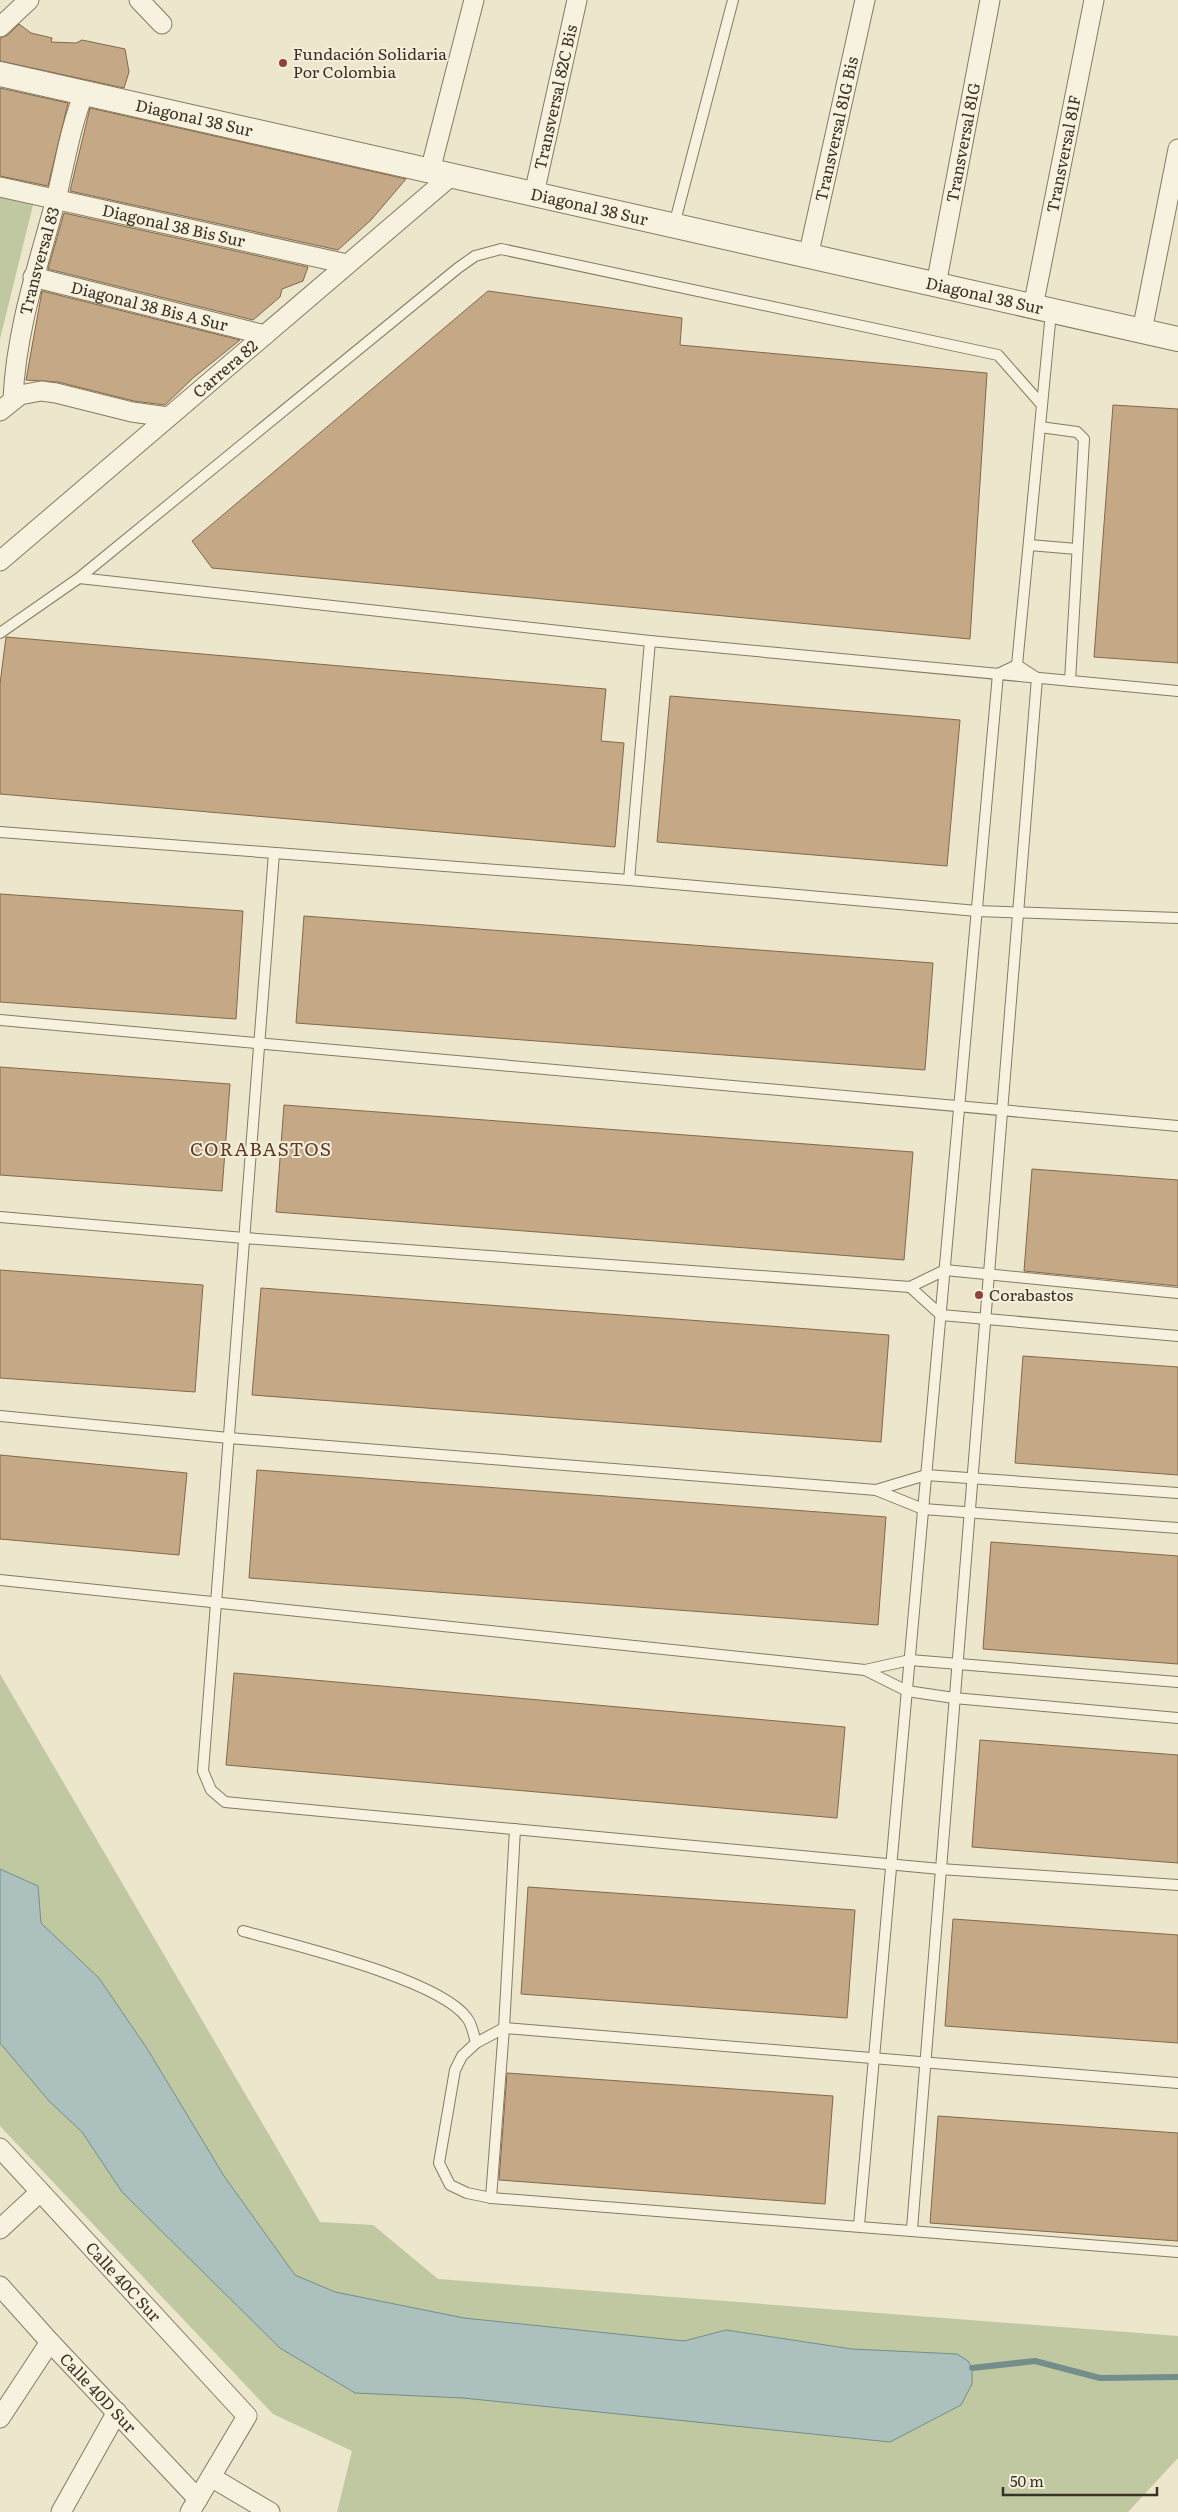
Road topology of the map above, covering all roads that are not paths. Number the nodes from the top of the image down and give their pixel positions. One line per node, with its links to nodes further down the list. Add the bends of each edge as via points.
1 (29, 0): 10 (street)
2 (139, 0): 9 (street)
3 (474, 0): 14 (street)
4 (577, 0): 16 (street, Transversal 82C Bis)
5 (733, 0): 18 (lane)
6 (865, 0): 19 (street, Transversal 81G Bis)
7 (990, 0): 22 (street, Transversal 81G)
8 (1094, 0): 23 (street, Transversal 81F)
9 (162, 24)
10 (0, 27)
11 (0, 74): 12 (street, Diagonal 38 Sur)
12 (78, 91): 14 (street, Diagonal 38 Sur); 17 (street, Transversal 83)
13 (1178, 150): 24 (street)
14 (440, 173): 16 (street, Diagonal 38 Sur); 20 (street, Carrera 82)
15 (0, 187): 17 (street, Diagonal 38 Bis Sur)
16 (534, 194): 18 (street, Diagonal 38 Sur)
17 (56, 198): 20 (street, Diagonal 38 Bis Sur); 21 (street, Transversal 83)
18 (674, 226): 19 (street, Diagonal 38 Sur)
19 (808, 257): 22 (street, Diagonal 38 Sur)
20 (347, 264): 25 (street, Carrera 82)
21 (33, 278): 25 (street, Diagonal 38 Bis A Sur); 28 (street, Transversal 83)
22 (936, 285): 23 (street, Diagonal 38 Sur)
23 (1042, 309): 24 (street, Diagonal 38 Sur); 29 (lane)
24 (1142, 331): 26 (street, Diagonal 38 Sur)
25 (265, 335): 30 (street, Carrera 82)
26 (1178, 339)
27 (0, 384): 28 (street)
28 (7, 405): 30 (street, via 33,391 56,393)
29 (1042, 405): 31 (lane); 35 (lane, via 998,355 501,249 476,256 458,268)
30 (168, 418): 34 (street, Carrera 82)
31 (1040, 427): 32 (lane); 33 (lane, via 1077,432 1084,439)
32 (1029, 545): 33 (lane); 38 (lane)
33 (1077, 549): 41 (lane)
34 (0, 561)
35 (79, 578): 36 (lane); 37 (lane)
36 (0, 633)
37 (650, 640): 39 (lane); 45 (lane)
38 (1017, 665): 39 (lane); 40 (lane)
39 (998, 674): 40 (lane); 46 (lane)
40 (1037, 678): 41 (lane); 47 (lane)
41 (1070, 681): 42 (lane)
42 (1178, 691)
43 (0, 832): 44 (lane)
44 (274, 853): 45 (lane); 50 (lane)
45 (629, 880): 46 (lane)
46 (977, 911): 47 (lane); 51 (lane)
47 (1017, 912): 48 (lane); 52 (lane)
48 (1178, 918)
49 (0, 1020): 50 (lane)
50 (259, 1043): 51 (lane); 55 (lane)
51 (959, 1106): 52 (lane); 56 (lane)
52 (1002, 1109): 53 (lane); 57 (lane)
53 (1178, 1126)
54 (0, 1217): 55 (lane)
55 (244, 1238): 58 (lane); 64 (lane)
56 (945, 1270): 57 (lane); 58 (lane); 60 (lane)
57 (988, 1275): 59 (lane); 61 (lane)
58 (910, 1287): 60 (lane)
59 (1178, 1293)
60 (941, 1315): 61 (lane); 65 (lane)
61 (985, 1320): 62 (lane); 66 (lane)
62 (1178, 1336)
63 (0, 1416): 64 (lane)
64 (229, 1438): 67 (lane); 73 (lane)
65 (926, 1475): 66 (lane); 67 (lane); 69 (lane)
66 (972, 1479): 68 (lane); 70 (lane)
67 (876, 1490): 69 (lane)
68 (1178, 1493)
69 (923, 1509): 70 (lane); 74 (lane)
70 (969, 1514): 71 (lane); 75 (lane)
71 (1178, 1528)
72 (0, 1580): 73 (lane)
73 (217, 1603): 76 (lane); 81 (lane, via 203,1771 211,1790 225,1802)
74 (910, 1660): 75 (lane); 76 (lane); 78 (lane)
75 (957, 1664): 77 (lane); 79 (lane)
76 (865, 1670): 78 (lane)
77 (1178, 1682)
78 (907, 1691): 79 (lane); 82 (lane)
79 (954, 1698): 80 (lane); 83 (lane)
80 (1178, 1718)
81 (515, 1829): 82 (lane); 86 (lane)
82 (891, 1865): 83 (lane); 88 (lane)
83 (940, 1869): 84 (lane); 89 (lane)
84 (1178, 1885)
85 (243, 1931): 87 (lane, via 358,1963 445,1997 468,2018)
86 (504, 2028): 87 (lane); 88 (lane); 93 (lane)
87 (476, 2043): 93 (lane, via 462,2056 455,2070 439,2163 450,2184 467,2193)
88 (874, 2058): 89 (lane); 94 (lane)
89 (925, 2062): 90 (lane); 96 (lane)
90 (1178, 2083)
91 (0, 2148): 92 (street, Calle 40C Sur)
92 (40, 2192): 95 (street); 102 (street, Calle 40C Sur, via 247,2416)
93 (491, 2198): 94 (lane)
94 (859, 2225): 96 (lane)
95 (0, 2229)
96 (912, 2229): 97 (lane)
97 (1178, 2252)
98 (0, 2286): 99 (street, Calle 40D Sur)
99 (50, 2342): 100 (street, Calle 40D Sur); 101 (street)
100 (117, 2412): 103 (street, Calle 40D Sur); 104 (street)
101 (0, 2418)
102 (211, 2477): 103 (street); 105 (street)
103 (194, 2506)
104 (61, 2512)
105 (270, 2512)

